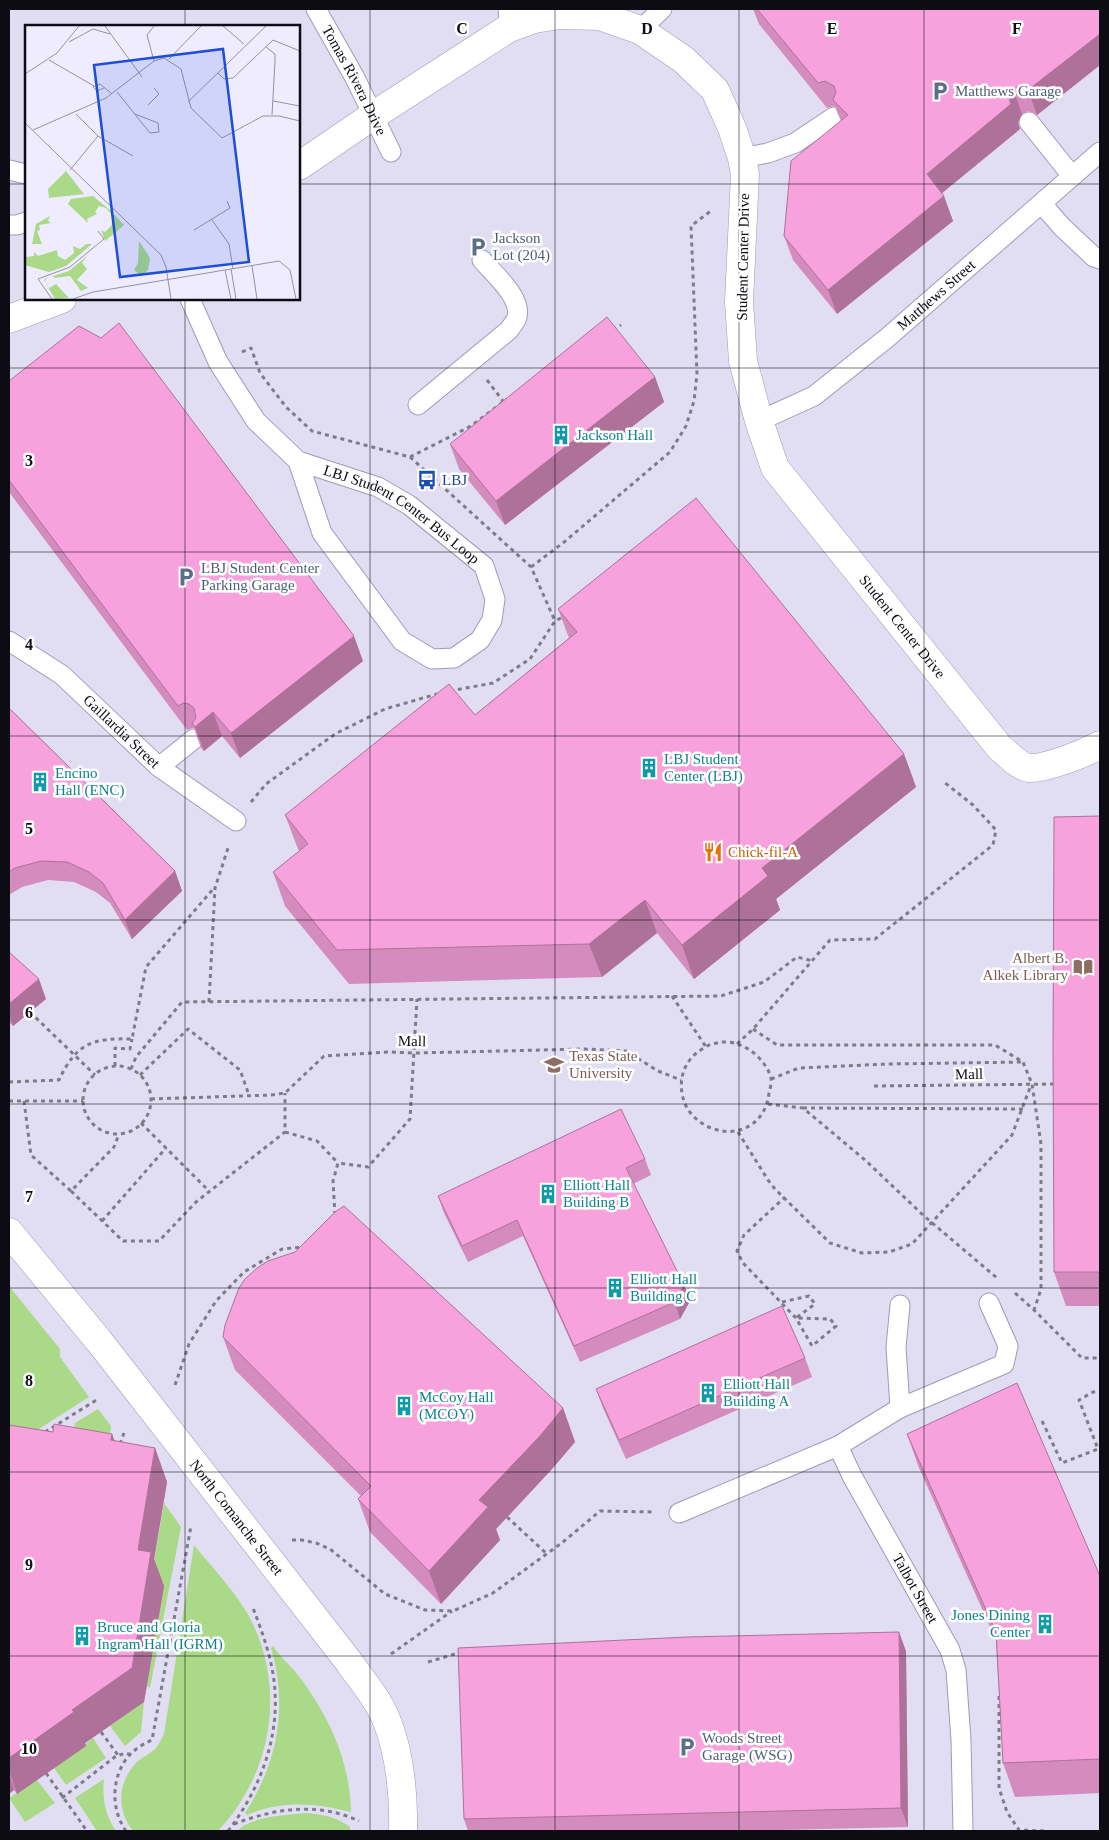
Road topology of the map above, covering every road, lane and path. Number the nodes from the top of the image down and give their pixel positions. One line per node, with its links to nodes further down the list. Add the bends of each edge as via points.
1 (316, 9): 5 (lane, Tomas Rivera Drive)
2 (662, 9): 4 (lane)
3 (508, 19): 4 (street, Student Center Drive, via 600,16); 5 (street, Student Center Drive)
4 (640, 30): 10 (street, Student Center Drive, via 684,60 715,90)
5 (374, 114): 8 (lane, Tomas Rivera Drive); 11 (street, Student Center Drive)
6 (834, 117): 10 (lane, via 795,143)
7 (1028, 122): 14 (lane)
8 (390, 152)
9 (1100, 152): 14 (lane, Matthews Street)
10 (742, 158): 28 (street, Student Center Drive, via 745,174 739,302 743,361)
11 (300, 165)
12 (9, 170): 13 (lane)
13 (25, 174)
14 (1072, 176): 15 (lane, Matthews Street)
15 (1042, 204): 19 (lane, via 1062,227); 28 (lane, Matthews Street, via 887,338 814,396)
16 (711, 211): 31 (path, via 690,226 697,374 694,401 686,426 670,452 564,543)
17 (25, 222): 18 (lane)
18 (9, 225)
19 (1100, 259)
20 (482, 260): 27 (lane, via 512,293 518,306 516,319 509,330)
21 (59, 300): 23 (street)
22 (190, 300): 30 (lane, LBJ Student Center Bus Loop, via 218,362 256,421)
23 (9, 319)
24 (620, 325): 25 (path)
25 (612, 330)
26 (512, 396): 29 (path, via 471,426)
27 (418, 405)
28 (759, 421): 35 (street, Student Center Drive, via 775,468 1000,748 1028,768 1088,752)
29 (410, 457)
30 (298, 461): 30 (lane, LBJ Student Center Bus Loop, via 322,533 402,641 432,659 454,658 480,640 492,620 495,599 484,566 409,505 378,487)
31 (531, 567)
32 (571, 613): 38 (path, via 555,621 530,659 493,682 385,709 335,734 266,784)
33 (9, 641): 36 (lane, Gaillardia Street, via 62,674)
34 (194, 739): 36 (lane)
35 (1100, 745)
36 (159, 767): 38 (lane, Gaillardia Street)
37 (944, 782): 40 (path, via 973,805 996,830 993,845 875,939 830,940)
38 (236, 821): 39 (path)
39 (215, 888): 43 (path); 46 (path, via 146,967)
40 (812, 961): 41 (path, via 797,957 764,982 720,996); 45 (path)
41 (672, 996): 42 (path); 48 (path)
42 (418, 999): 43 (path); 49 (path)
43 (209, 1002): 53 (path, via 182,1002 136,1057)
44 (30, 1012): 50 (path)
45 (753, 1029): 47 (path); 51 (path, via 777,1045 995,1045)
46 (132, 1039): 50 (path, via 88,1043); 52 (path, via 130,1049 115,1048)
47 (737, 1044): 48 (path, via 722,1042); 56 (path, via 761,1060)
48 (706, 1046): 57 (path, via 694,1055)
49 (415, 1053): 57 (path, Mall, via 626,1051 658,1071); 62 (path, Mall, via 324,1056); 76 (path, via 410,1119 368,1167)
50 (74, 1055): 54 (path); 58 (path, via 58,1080)
51 (1023, 1062): 56 (path, via 799,1068); 60 (path)
52 (115, 1066): 53 (path); 54 (path)
53 (131, 1069): 55 (path)
54 (94, 1075): 67 (path, via 88,1082)
55 (140, 1075): 63 (path, via 188,1029 240,1070); 64 (path, via 146,1082)
56 (771, 1079): 68 (path)
57 (681, 1080): 73 (path, via 682,1096 689,1111 702,1125 720,1132)
58 (9, 1082)
59 (1065, 1083): 60 (path, Mall)
60 (1032, 1084): 61 (path, Mall); 70 (path); 88 (path, via 1041,1144 1041,1289)
61 (874, 1086)
62 (285, 1093): 63 (path); 72 (path)
63 (249, 1095): 64 (path)
64 (151, 1099): 71 (path, via 150,1109)
65 (9, 1101): 66 (path)
66 (24, 1101): 67 (path); 77 (path, via 31,1155)
67 (83, 1101): 74 (path, via 85,1112 98,1128)
68 (768, 1104): 69 (path); 73 (path, via 757,1120)
69 (803, 1108): 70 (path); 81 (path)
70 (1023, 1109): 79 (path, via 1012,1135 912,1244 889,1252 862,1253 830,1243)
71 (141, 1123): 74 (path, via 129,1132); 75 (path)
72 (285, 1132): 76 (path, via 316,1140); 78 (path)
73 (738, 1132): 79 (path, via 768,1180)
74 (119, 1134): 77 (path, via 114,1147)
75 (166, 1148): 78 (path); 82 (path)
76 (338, 1163): 80 (path, via 333,1181)
77 (71, 1190): 82 (path)
78 (209, 1191): 82 (path, via 159,1241 123,1241)
79 (785, 1198): 85 (path, via 744,1235 737,1251 743,1264)
80 (335, 1216)
81 (924, 1216)
82 (102, 1221)
83 (9, 1232): 104 (street, North Comanche Street, via 99,1341)
84 (310, 1246): 90 (path, via 282,1249 237,1279 216,1301 189,1344)
85 (782, 1302): 89 (path); 89 (path, via 808,1296 816,1304)
86 (989, 1303): 93 (lane, via 1008,1346 1004,1364)
87 (900, 1305): 93 (lane, via 896,1347)
88 (1034, 1310)
89 (796, 1318): 89 (path, via 812,1346 836,1326 830,1319)
90 (175, 1385)
91 (1100, 1391): 95 (path, via 1079,1400 1098,1449 1062,1463)
92 (98, 1399): 94 (path)
93 (900, 1408): 99 (lane)
94 (66, 1419): 96 (path); 98 (path)
95 (1042, 1421)
96 (65, 1428)
97 (124, 1432): 100 (path)
98 (42, 1435)
99 (838, 1446): 101 (lane); 124 (lane, Talbot Street, via 950,1650 956,1670)
100 (118, 1450)
101 (679, 1513): 105 (path, via 600,1511)
102 (507, 1516): 105 (path)
103 (191, 1526): 114 (path, via 152,1740)
104 (256, 1543): 107 (path, via 302,1540 316,1543 330,1549 385,1594 425,1610); 123 (street, North Comanche Street, via 349,1662 382,1710 398,1768)
105 (547, 1554): 107 (path, via 493,1593)
106 (253, 1608): 118 (path, via 271,1665 275,1692 274,1722 264,1767 250,1798)
107 (452, 1611): 108 (path)
108 (391, 1654)
109 (455, 1654): 110 (path)
110 (428, 1662)
111 (999, 1695): 119 (path, via 999,1788 1008,1812)
112 (101, 1732): 113 (path)
113 (118, 1755): 114 (path); 116 (path)
114 (131, 1755): 121 (path, via 115,1789 116,1812)
115 (46, 1773): 116 (path)
116 (62, 1798): 120 (path)
117 (359, 1821): 118 (path, via 335,1812 305,1808 266,1813)
118 (232, 1825): 122 (path)
119 (1020, 1830): 125 (path); 126 (path)
120 (86, 1831)
121 (126, 1831)
122 (228, 1831)
123 (403, 1831)
124 (963, 1831)
125 (1014, 1831)
126 (1045, 1831)

